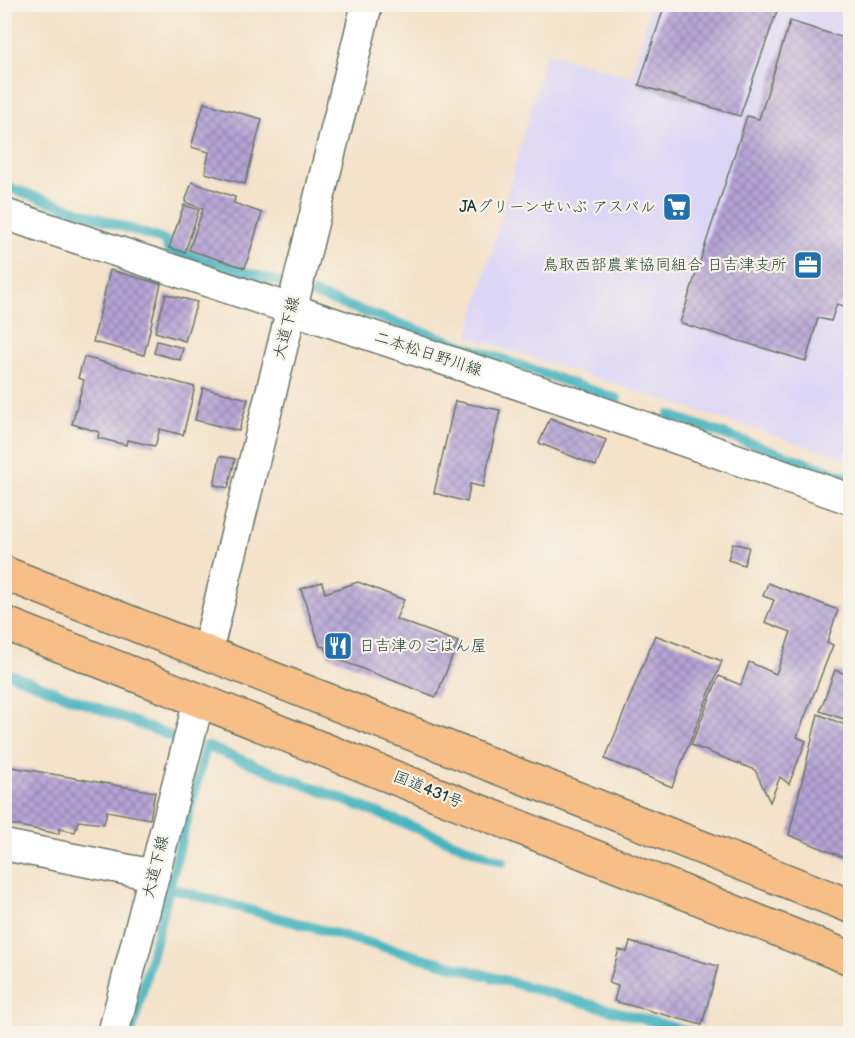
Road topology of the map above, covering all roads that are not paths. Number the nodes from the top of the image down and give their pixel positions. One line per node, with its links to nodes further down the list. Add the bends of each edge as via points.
1 (367, 4): 3 (street, 大道下線)
2 (4, 214): 3 (street, 二本松日野川線)
3 (292, 309): 4 (street, 二本松日野川線); 7 (street, 大道下線)
4 (850, 500)
5 (4, 573): 7 (highway)
6 (4, 623): 8 (highway, 国道431号)
7 (207, 652): 11 (highway)
8 (199, 700): 10 (street, 大道下線); 12 (highway, 国道431号)
9 (4, 845): 10 (street)
10 (154, 875): 13 (street, 大道下線)
11 (850, 906)
12 (850, 958)
13 (113, 1034)

